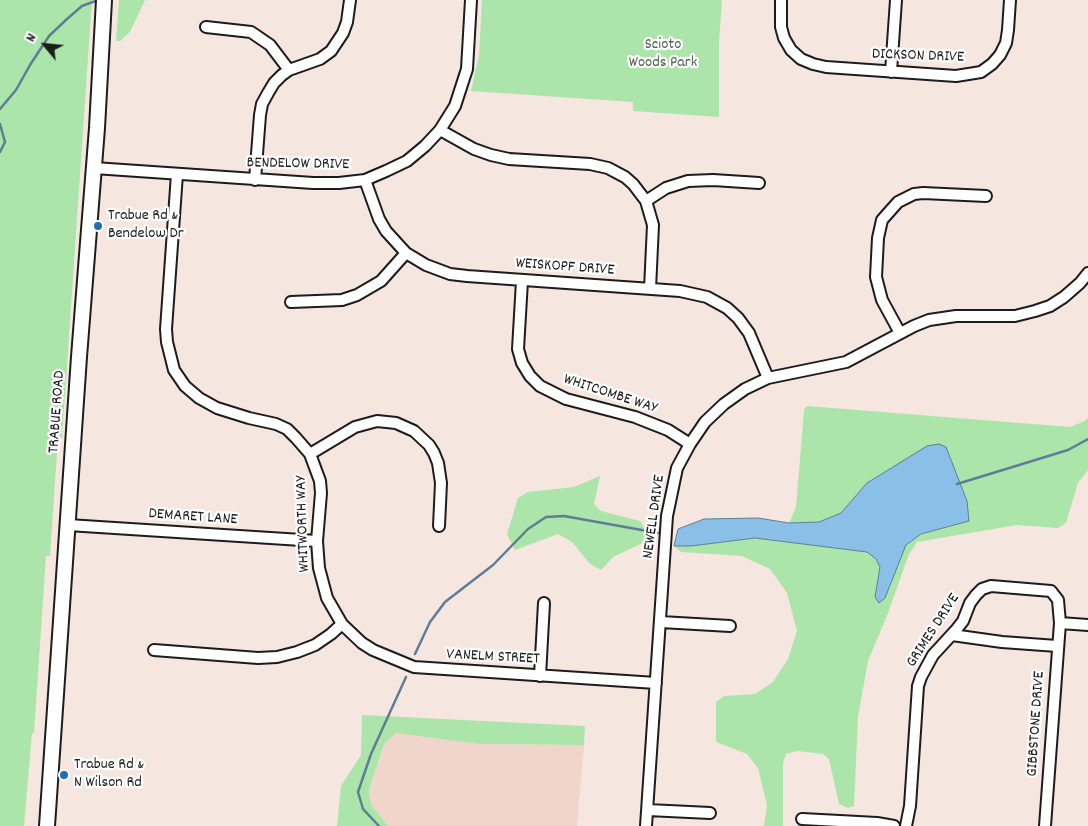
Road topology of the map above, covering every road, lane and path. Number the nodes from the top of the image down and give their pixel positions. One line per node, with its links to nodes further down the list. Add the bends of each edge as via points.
1 (104, 0): 11 (main road, TRABUE ROAD)
2 (350, 0): 8 (street, via 345,28 338,43 320,59)
3 (471, 0): 10 (street, BENDELOW DRIVE, via 467,70 455,106)
4 (781, 0): 9 (street, DICKSON DRIVE, via 784,38 801,59 826,67)
5 (896, 0): 9 (street)
6 (1010, 0): 9 (street, DICKSON DRIVE, via 1006,43 996,60 981,72 956,76)
7 (206, 27): 8 (street, via 252,32 270,45)
8 (289, 70): 13 (street, via 274,83 262,104)
9 (891, 72)
10 (440, 130): 14 (street, BENDELOW DRIVE, via 407,161); 17 (street, via 474,149 509,159 590,164 617,171)
11 (94, 168): 12 (street, BENDELOW DRIVE); 27 (main road, TRABUE ROAD)
12 (177, 174): 13 (street, BENDELOW DRIVE); 26 (street, WHITWORTH WAY, via 166,329 174,370 198,398 217,408 276,424 287,430)
13 (255, 180): 14 (street, BENDELOW DRIVE, via 339,184)
14 (365, 180): 18 (street, WEISKOPF DRIVE, via 383,225)
15 (759, 183): 17 (street, via 688,181 666,188)
16 (986, 196): 23 (street, via 914,194 898,202 882,220 876,278 882,300)
17 (646, 201): 21 (street, via 653,225)
18 (406, 253): 20 (street, WEISKOPF DRIVE, via 450,274); 22 (street, via 381,281 357,295 342,300)
19 (1088, 273): 23 (street, NEWELL DRIVE, via 1064,297 1035,311 1015,316 956,316 929,320)
20 (522, 281): 21 (street, WEISKOPF DRIVE); 25 (street, WHITCOMBE WAY, via 518,349 522,363 540,386 566,399 635,417 668,430)
21 (650, 289): 24 (street, WEISKOPF DRIVE, via 692,293 727,308 750,333)
22 (291, 302)
23 (900, 332): 24 (street, NEWELL DRIVE, via 846,362)
24 (768, 378): 25 (street, NEWELL DRIVE, via 724,404 704,422)
25 (690, 444): 31 (street, NEWELL DRIVE, via 677,468 670,495 664,541)
26 (310, 454): 28 (street, via 355,427 377,421 396,423 414,431 428,444 438,463 441,483); 29 (street, WHITWORTH WAY, via 321,493)
27 (68, 524): 29 (street, DEMARET LANE); 44 (main road, TRABUE ROAD)
28 (439, 526)
29 (317, 541): 33 (street, WHITWORTH WAY, via 322,584)
30 (544, 603): 39 (street)
31 (661, 622): 35 (street); 40 (street, NEWELL DRIVE)
32 (1060, 623): 34 (street); 36 (street, GRIMES DRIVE, via 1058,600 1051,591 992,586 976,595); 37 (street, GIBBSTONE DRIVE)
33 (342, 624): 38 (street, via 315,645 277,657); 39 (street, VANELM STREET, via 373,650 414,667)
34 (1088, 625)
35 (730, 626)
36 (952, 635): 37 (street); 47 (street, GRIMES DRIVE, via 933,654 918,686)
37 (1057, 646): 48 (street, GIBBSTONE DRIVE)
38 (154, 650)
39 (540, 676): 40 (street, VANELM STREET)
40 (656, 683): 41 (street, NEWELL DRIVE)
41 (648, 810): 42 (street); 45 (street, NEWELL DRIVE)
42 (710, 813)
43 (802, 819): 46 (street)
44 (47, 826)
45 (646, 826)
46 (894, 826)
47 (906, 826)
48 (1045, 826)

